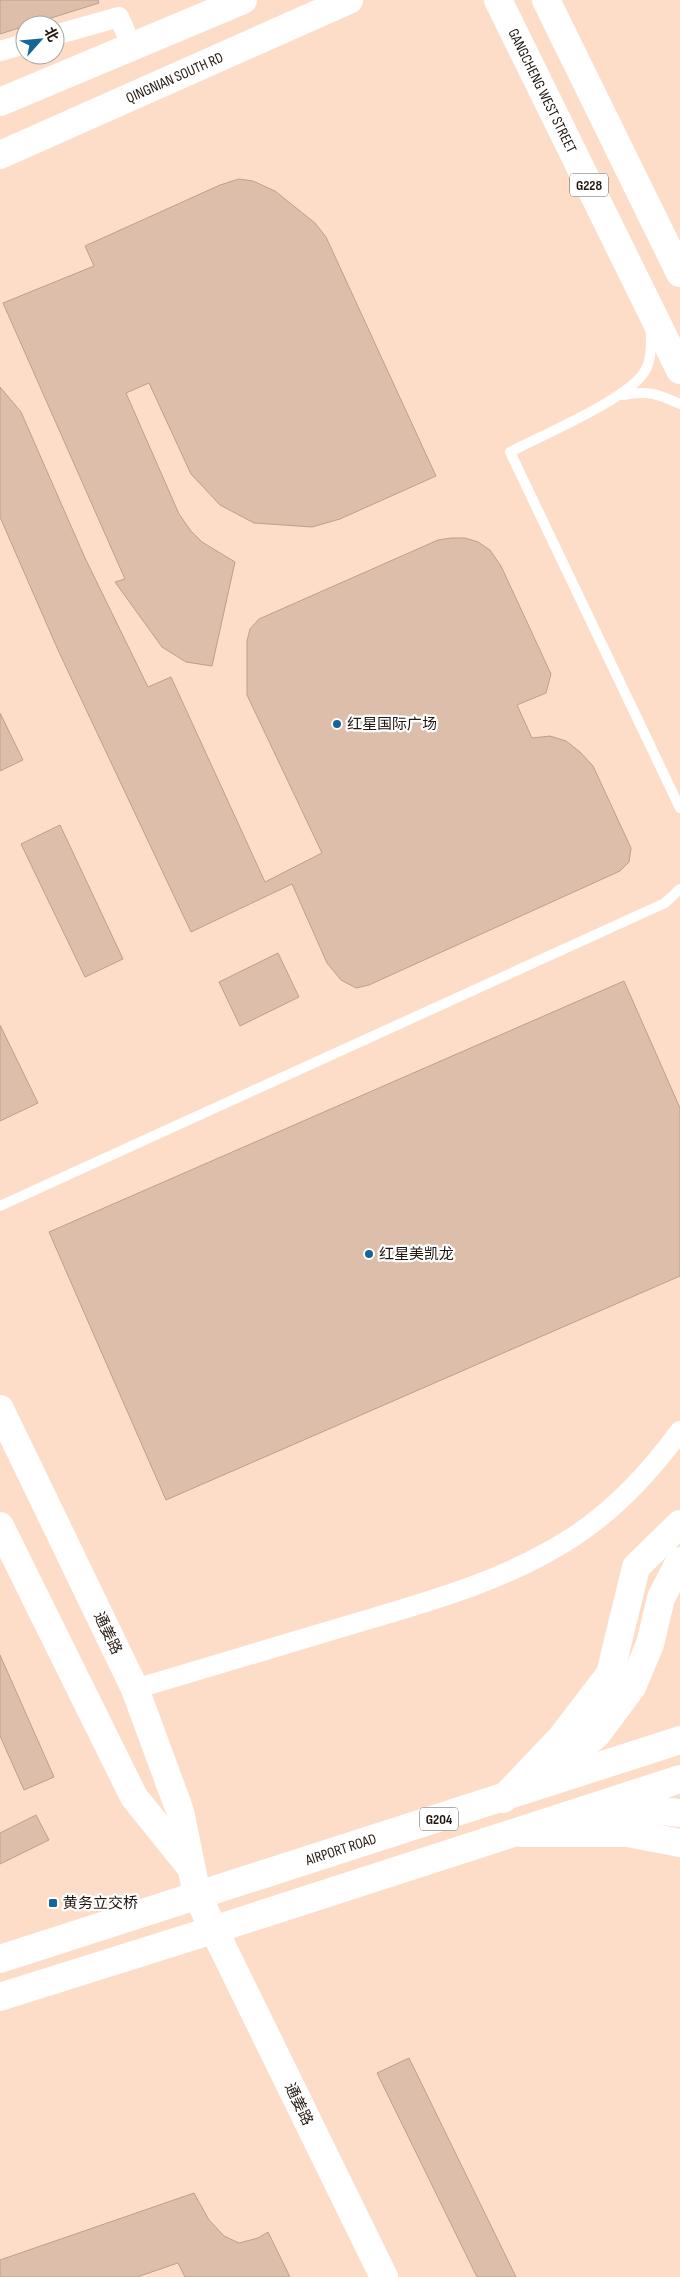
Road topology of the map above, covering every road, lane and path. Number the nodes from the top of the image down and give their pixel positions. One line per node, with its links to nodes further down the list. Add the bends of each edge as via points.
1 (243, 0): 6 (main road)
2 (349, 0): 10 (main road, QINGNIAN SOUTH RD)
3 (498, 0): 12 (main road, GANGCHENG WEST STREET / G228)
4 (546, 0): 11 (main road, G228)
5 (65, 32): 6 (street, via 119,17)
6 (132, 46): 9 (main road)
7 (15, 47): 8 (street)
8 (0, 51)
9 (0, 102)
10 (0, 155)
11 (680, 273)
12 (646, 300): 13 (main road, GANGCHENG WEST STREET / G228); 14 (lane, via 651,331 647,370)
13 (680, 370)
14 (620, 396): 15 (lane, via 656,393); 16 (lane, via 510,452)
15 (680, 404)
16 (680, 808)
17 (680, 889): 18 (lane, via 665,904)
18 (0, 1206)
19 (0, 1409): 24 (main road, 通姜路)
20 (680, 1431): 24 (street, via 626,1496 574,1537 526,1564 415,1605)
21 (680, 1524): 28 (main road, via 636,1566 610,1674 561,1738)
22 (0, 1526): 33 (main road, 通姜路, via 134,1797)
23 (680, 1561): 27 (main road, via 660,1598 650,1644 632,1687 596,1734)
24 (135, 1688): 33 (main road, 通姜路, via 180,1810)
25 (680, 1740): 27 (main road, AIRPORT ROAD / G204)
26 (680, 1779): 30 (main road, G204)
27 (531, 1790): 28 (main road, AIRPORT ROAD / G204)
28 (503, 1799): 34 (main road, AIRPORT ROAD / G204)
29 (680, 1814): 30 (main road, via 644,1809)
30 (544, 1823): 31 (main road, G204)
31 (513, 1833): 32 (main road, via 628,1833); 35 (main road, G204)
32 (680, 1843)
33 (190, 1867): 34 (main road, 通姜路)
34 (197, 1896): 35 (main road, 通姜路); 36 (main road, AIRPORT ROAD / G204)
35 (213, 1930): 37 (main road, G204); 38 (main road, 通姜路)
36 (0, 1959)
37 (0, 1997)
38 (384, 2277)

